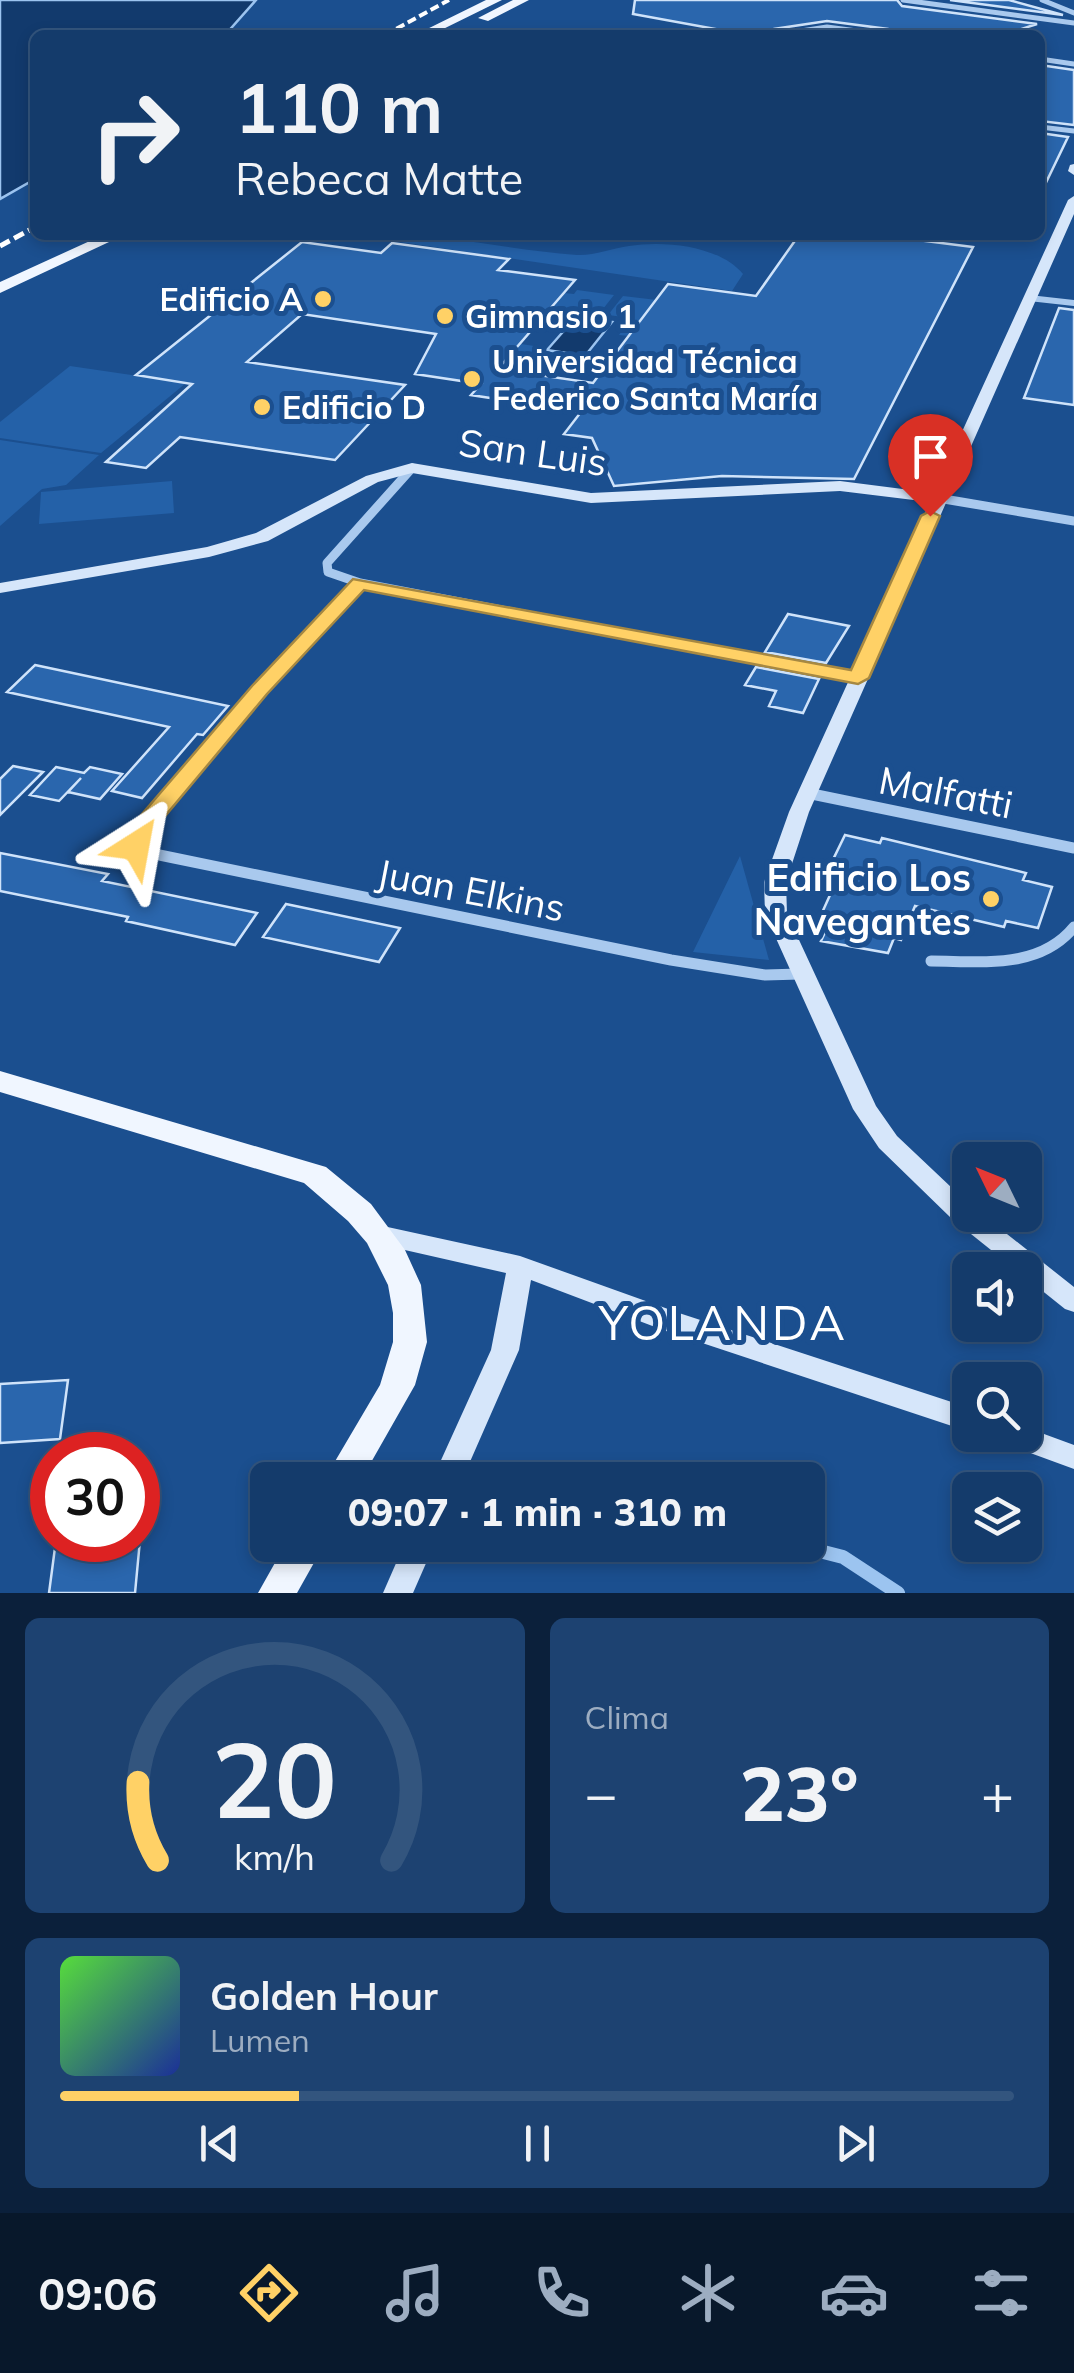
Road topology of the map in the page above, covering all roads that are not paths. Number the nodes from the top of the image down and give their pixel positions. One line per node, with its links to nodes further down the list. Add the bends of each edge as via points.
1 (496, 0): 7 (main road)
2 (523, 0): 8 (main road)
3 (903, 0): 6 (street)
4 (1042, 0): 5 (street)
5 (1074, 12)
6 (1074, 23)
7 (433, 30)
8 (459, 30)
9 (822, 30): 10 (street)
10 (853, 30)
11 (1045, 60): 12 (street)
12 (1074, 64)
13 (1045, 127): 14 (street)
14 (1074, 131)
15 (1074, 200): 20 (main road)
16 (64, 240): 18 (main road)
17 (105, 240): 19 (main road)
18 (0, 270)
19 (0, 288)
20 (1029, 298): 21 (street); 23 (main road)
21 (1074, 303)
22 (412, 468): 23 (main road, San Luis, via 592,498 840,486); 25 (street, via 327,563 328,572); 26 (main road, San Luis, via 372,480 262,537)
23 (938, 498): 24 (street, San Luis); 27 (main road)
24 (1074, 520)
25 (360, 583): 27 (street); 32 (street, Juan Elkins, via 139,832 136,846 151,856 652,956 765,975)
26 (0, 588)
27 (858, 678): 28 (main road)
28 (807, 793): 29 (street, Malfatti); 32 (main road, via 775,882 776,914)
29 (1074, 848)
30 (1074, 927): 31 (street, via 1048,951)
31 (931, 961)
32 (800, 974): 36 (main road, via 865,1109 888,1142 960,1211)
33 (10, 1087): 34 (main road, via 315,1175 346,1196)
34 (382, 1236): 35 (main road); 40 (main road, via 404,1287 408,1344 402,1373)
35 (520, 1266): 37 (main road); 41 (main road, via 504,1350)
36 (1074, 1302)
37 (952, 1414)
38 (1042, 1445): 39 (main road)
39 (1074, 1457)
40 (352, 1462)
41 (455, 1462)
42 (294, 1562): 45 (main road)
43 (414, 1562): 44 (main road)
44 (406, 1590)
45 (277, 1593)

